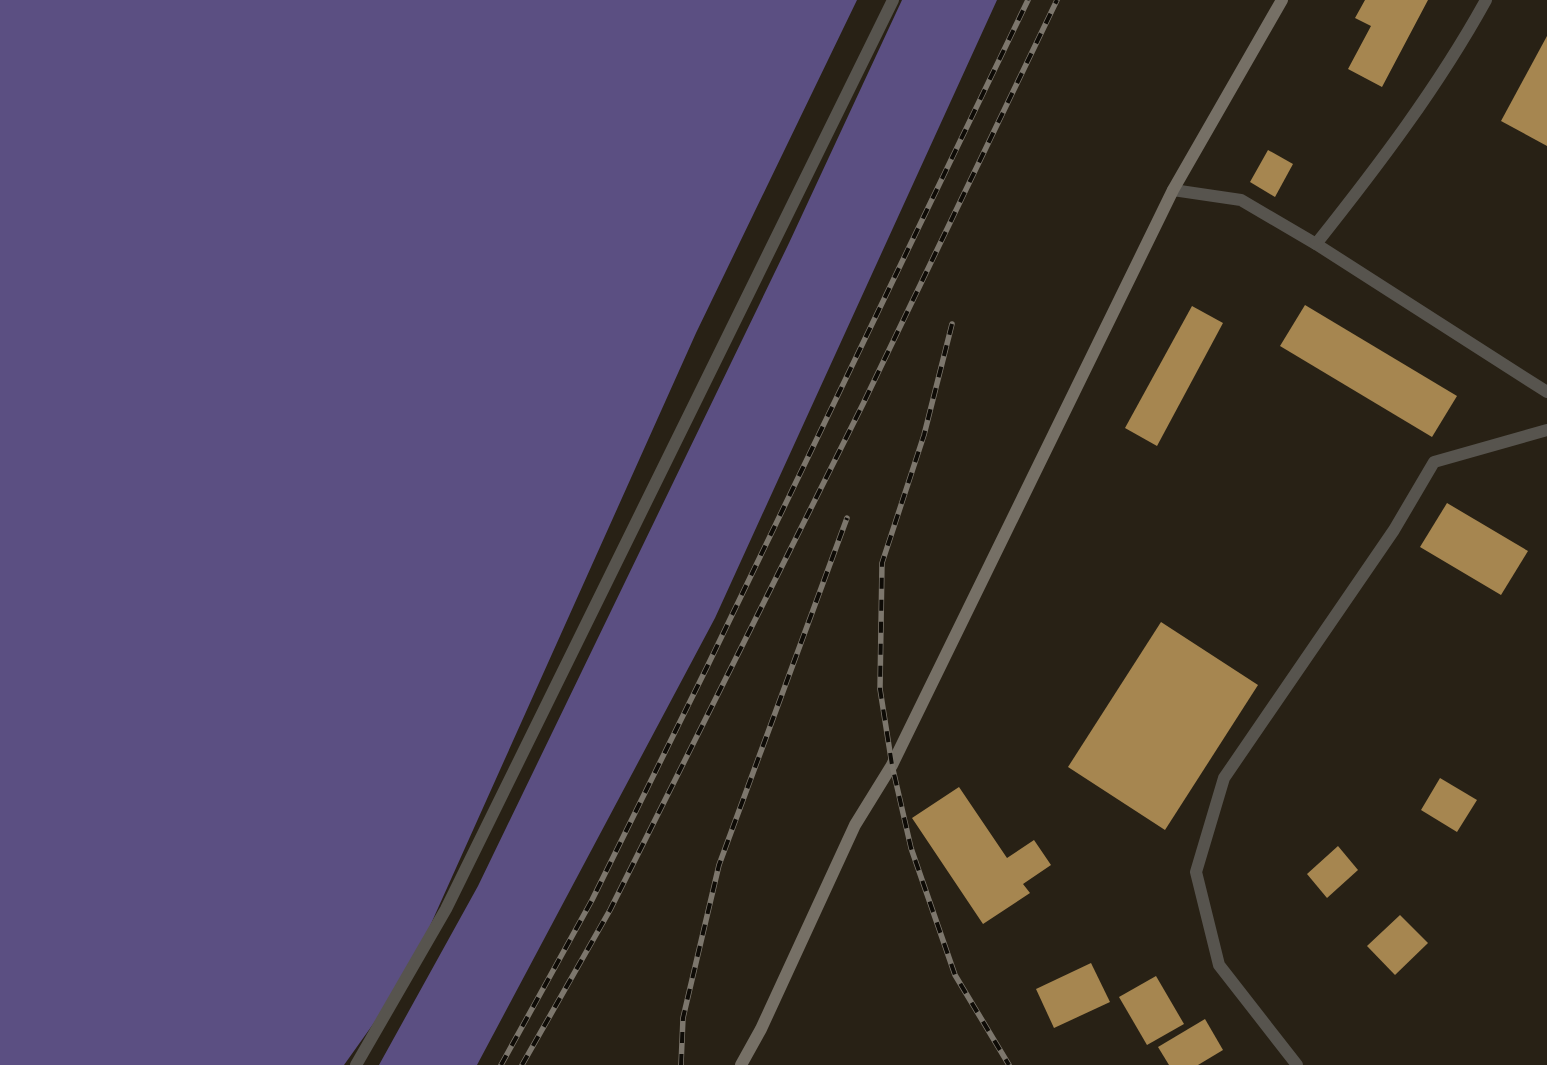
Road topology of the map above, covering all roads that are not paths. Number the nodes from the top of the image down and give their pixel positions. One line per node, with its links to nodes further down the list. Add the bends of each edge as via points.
1 (893, 0): 8 (lane, via 446,909)
2 (1282, 0): 4 (street)
3 (1486, 0): 5 (lane, via 1459,48 1383,160)
4 (1173, 190): 5 (lane, via 1241,200); 9 (street, via 892,765 855,825 761,1030)
5 (1316, 244): 6 (lane)
6 (1547, 392)
7 (1547, 430): 10 (lane, via 1434,462 1394,530 1224,778 1196,872 1219,965)
8 (356, 1065)
9 (741, 1065)
10 (1297, 1065)

